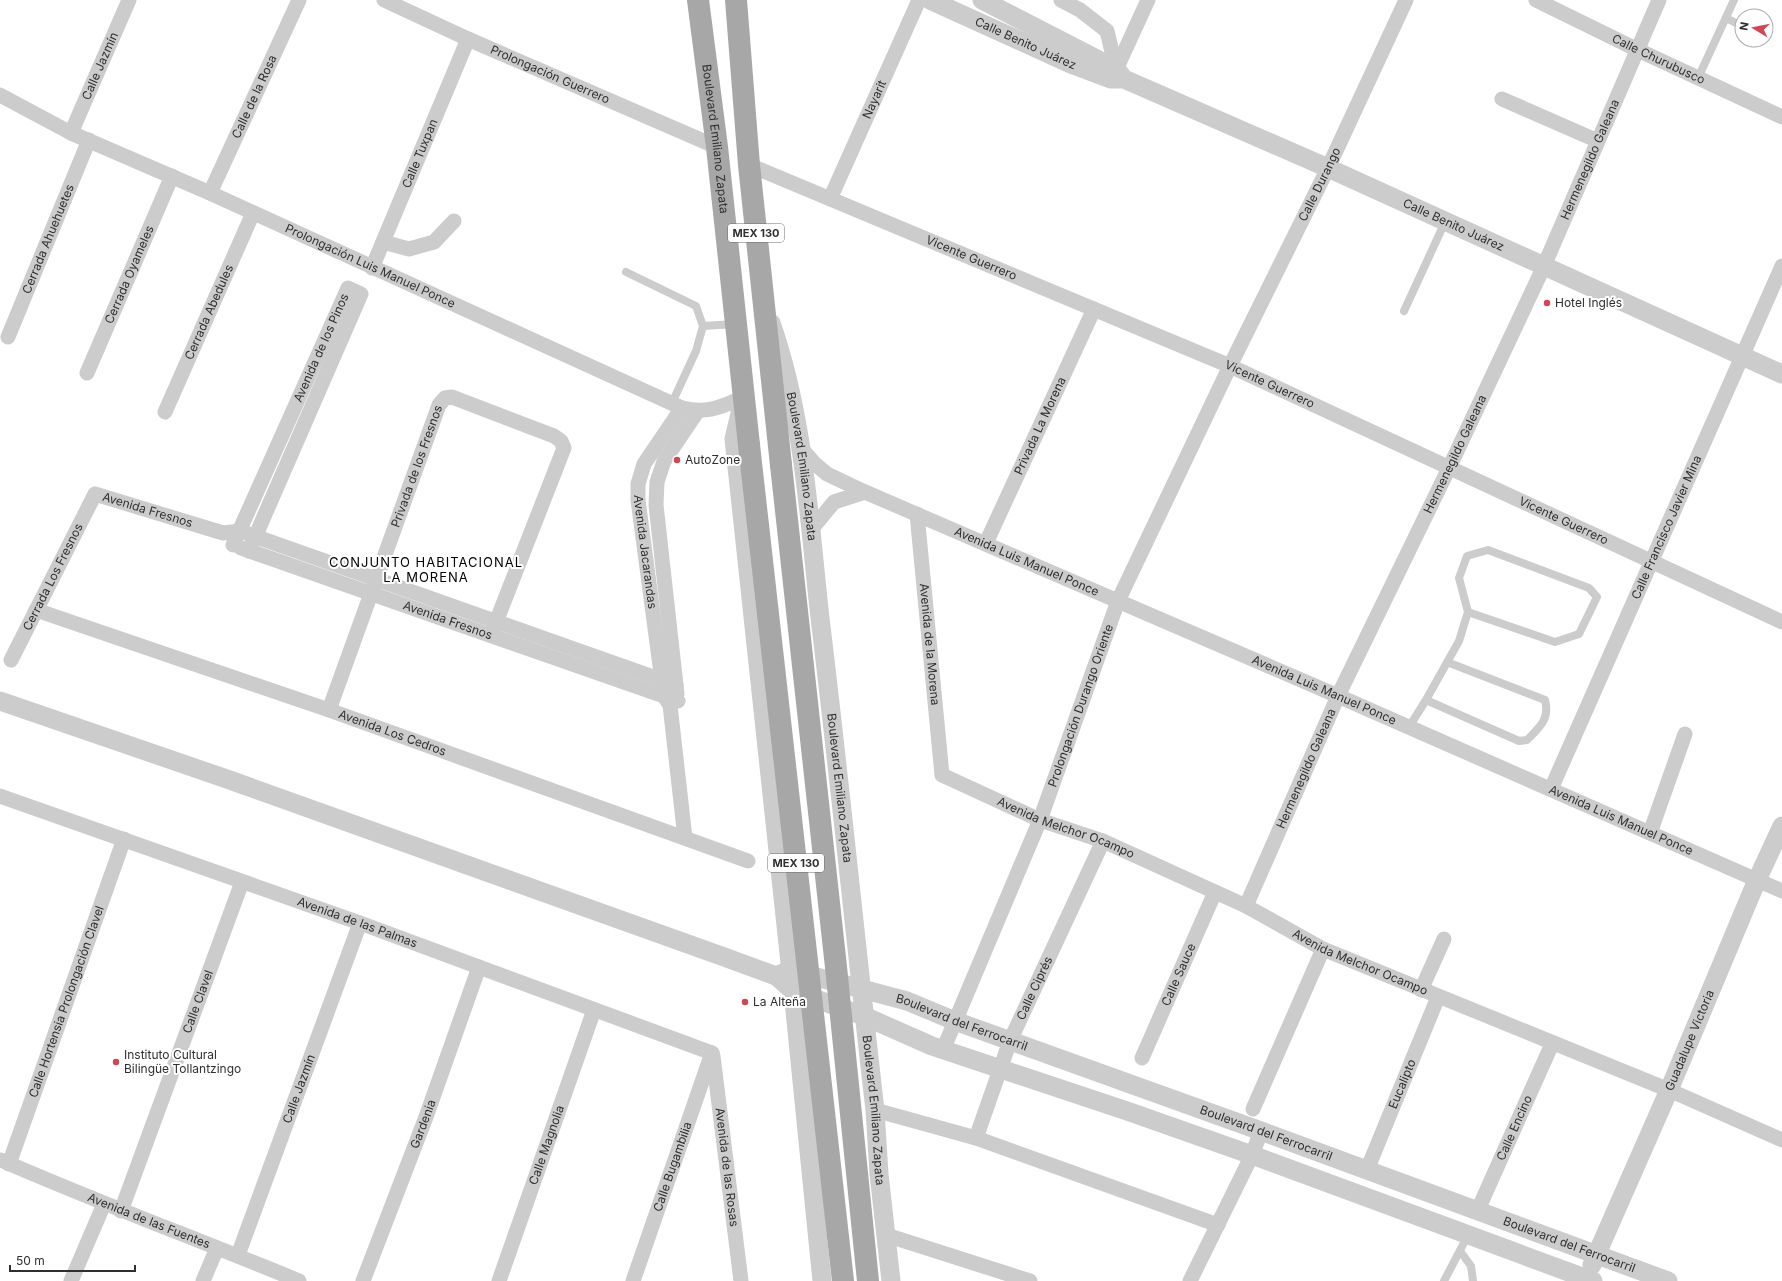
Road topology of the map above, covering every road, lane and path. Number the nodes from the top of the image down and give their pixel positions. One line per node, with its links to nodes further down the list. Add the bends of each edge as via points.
1 (129, 0): 24 (street, Calle Jazmín)
2 (299, 0): 31 (street, Calle de la Rosa)
3 (384, 0): 17 (street, Prolongación Guerrero)
4 (698, 0): 27 (main road, Boulevard Emiliano Zapata / MEX 130)
5 (736, 0): 28 (main road, Boulevard Emiliano Zapata / MEX 130)
6 (919, 0): 32 (street, Nayarit)
7 (930, 0): 19 (street, Calle Benito Juárez, via 1071,64)
8 (982, 0): 19 (street, Calle Benito Juárez)
9 (1061, 0): 19 (street, via 1080,10 1107,31)
10 (1148, 0): 19 (street)
11 (1406, 0): 29 (street, Calle Durango)
12 (1536, 0): 18 (street, Calle Churubusco)
13 (1659, 0): 18 (street, Hermenegildo Galeana)
14 (1734, 0): 15 (lane)
15 (1726, 18): 16 (lane); 20 (lane)
16 (1734, 22)
17 (468, 39): 27 (street, Prolongación Guerrero); 36 (street, Calle Tuxpan)
18 (1638, 50): 20 (street, Calle Churubusco); 26 (street, Hermenegildo Galeana)
19 (1117, 76): 29 (street, Calle Benito Juárez)
20 (1698, 78): 23 (street, Calle Churubusco)
21 (0, 95): 24 (street, Prolongación Luis Manuel Ponce)
22 (1502, 98): 26 (street)
23 (1782, 117)
24 (71, 132): 25 (street, Prolongación Luis Manuel Ponce)
25 (89, 140): 30 (street, Prolongación Luis Manuel Ponce); 46 (street, Cerrada Ahuehuetes)
26 (1598, 141): 37 (street, Hermenegildo Galeana)
27 (717, 147): 44 (main road, Boulevard Emiliano Zapata / MEX 130)
28 (749, 165): 32 (street, Vicente Guerrero); 41 (main road, Boulevard Emiliano Zapata / MEX 130)
29 (1328, 168): 35 (street, Calle Benito Juárez); 48 (street, Calle Durango)
30 (172, 176): 31 (street, Prolongación Luis Manuel Ponce); 49 (street, Cerrada Oyameles)
31 (210, 193): 33 (street, Prolongación Luis Manuel Ponce)
32 (830, 199): 42 (street, Vicente Guerrero)
33 (253, 213): 39 (street, Prolongación Luis Manuel Ponce); 53 (street, Cerrada Abedules)
34 (454, 222): 36 (street, via 434,242 409,249)
35 (1445, 222): 37 (street, Calle Benito Juárez); 43 (lane)
36 (383, 242): 39 (street, Calle Tuxpan)
37 (1544, 266): 47 (street, Calle Benito Juárez); 56 (street, Hermenegildo Galeana)
38 (1782, 266): 47 (street, Calle Francisco Javier Mina)
39 (372, 268): 52 (street, Prolongación Luis Manuel Ponce)
40 (626, 272): 45 (lane, via 696,306)
41 (763, 299): 55 (street, Boulevard Emiliano Zapata, via 780,347); 148 (main road, Boulevard Emiliano Zapata / MEX 130, bridge)
42 (1094, 309): 48 (street, Vicente Guerrero); 64 (street, Privada La Morena)
43 (1404, 311)
44 (736, 324): 45 (lane); 51 (main road, Boulevard Emiliano Zapata / MEX 130)
45 (703, 326): 52 (lane)
46 (8, 337)
47 (1743, 356): 50 (street, Calle Benito Juárez); 67 (street, Calle Francisco Javier Mina)
48 (1230, 366): 56 (street, Vicente Guerrero); 70 (street, Prolongación Durango Oriente)
49 (87, 373)
50 (1782, 374)
51 (744, 397): 54 (street, Prolongación Luis Manuel Ponce, via 713,410); 105 (street, Boulevard Emiliano Zapata, via 734,439); 147 (main road, Boulevard Emiliano Zapata / MEX 130, bridge)
52 (677, 405): 54 (street, Prolongación Luis Manuel Ponce); 77 (street, Avenida Jacarandas, via 644,464 638,484)
53 (165, 412)
54 (697, 412): 78 (street, Avenida Jacarandas, via 664,461 657,482 656,505)
55 (800, 448): 57 (street, Avenida Luis Manuel Ponce, via 827,474); 61 (street, Boulevard Emiliano Zapata)
56 (1449, 468): 67 (street, Vicente Guerrero); 79 (street, Hermenegildo Galeana)
57 (864, 492): 59 (street, Avenida Luis Manuel Ponce); 61 (street, via 834,502)
58 (95, 494): 62 (street, Avenida Fresnos); 71 (street, Cerrada Los Fresnos)
59 (917, 514): 64 (street, Avenida Luis Manuel Ponce); 86 (street, Avenida de la Morena)
60 (240, 531): 62 (street, Avenida Fresnos); 63 (street, Avenida Fresnos); 63 (street, Avenida de los Pinos, via 348,288 361,294); 65 (street, Avenida de los Pinos)
61 (810, 531): 106 (street, Boulevard Emiliano Zapata)
62 (223, 533): 65 (street, Avenida Fresnos)
63 (256, 536): 66 (street, Avenida de los Pinos); 68 (street, Avenida Fresnos)
64 (986, 543): 70 (street, Avenida Luis Manuel Ponce)
65 (233, 545): 66 (street, Avenida Fresnos)
66 (249, 551): 69 (street, Avenida Fresnos)
67 (1652, 562): 73 (street, Vicente Guerrero); 87 (street, Calle Francisco Javier Mina)
68 (376, 579): 69 (street); 74 (street, Avenida Fresnos); 74 (street, Privada de los Fresnos, via 439,405 445,398 452,398 554,436 561,441 564,448)
69 (372, 593): 74 (street, Avenida Fresnos); 83 (street)
70 (1118, 601): 79 (street, Avenida Luis Manuel Ponce); 89 (street, Prolongación Durango Oriente)
71 (36, 610): 75 (street, Cerrada Los Fresnos); 83 (street, Avenida Los Cedros)
72 (1468, 612): 72 (lane, via 1555,642 1580,634 1597,597 1589,588 1488,550 1467,556 1460,578); 76 (lane, via 1459,641)
73 (1782, 622)
74 (494, 628): 77 (street, Avenida Fresnos); 82 (street, Avenida Fresnos)
75 (12, 660)
76 (1448, 662): 80 (lane); 80 (lane, via 1545,700 1548,710 1542,725 1527,740 1519,741)
77 (662, 680): 78 (street, Avenida Fresnos); 82 (street, Avenida Jacarandas)
78 (676, 685): 82 (street, Avenida Jacarandas)
79 (1338, 696): 84 (street, Avenida Luis Manuel Ponce); 100 (street, Hermenegildo Galeana)
80 (1426, 700): 84 (lane)
81 (0, 701): 105 (street, Boulevard del Ferrocarril)
82 (671, 701): 92 (street, Avenida Jacarandas)
83 (330, 710): 92 (street, Avenida Los Cedros)
84 (1409, 727): 87 (street, Avenida Luis Manuel Ponce)
85 (1685, 734): 91 (street)
86 (942, 775): 89 (street, Avenida Melchor Ocampo)
87 (1551, 789): 91 (street, Avenida Luis Manuel Ponce)
88 (1, 800): 93 (street, Avenida de las Palmas)
89 (1040, 820): 94 (street, Avenida Melchor Ocampo); 112 (street, Prolongación Durango Oriente)
90 (1782, 826): 96 (street, Guadalupe Victoria)
91 (1650, 833): 96 (street, Avenida Luis Manuel Ponce)
92 (685, 838): 95 (street, Avenida Los Cedros)
93 (124, 839): 97 (street, Avenida de las Palmas); 126 (street, Calle Hortensia Prolongación Clavel)
94 (1103, 841): 99 (street, Avenida Melchor Ocampo); 113 (street, Calle Ciprés)
95 (748, 861)
96 (1757, 880): 98 (street, Avenida Luis Manuel Ponce); 119 (street, Guadalupe Victoria)
97 (242, 882): 101 (street, Avenida de las Palmas); 130 (street, Calle Clavel)
98 (1782, 891)
99 (1215, 892): 100 (street, Avenida Melchor Ocampo); 117 (street, Calle Sauce)
100 (1246, 906): 103 (street, Avenida Melchor Ocampo)
101 (360, 923): 104 (street, Avenida de las Palmas); 137 (street, Calle Jazmín)
102 (1444, 939): 107 (street)
103 (1323, 949): 107 (street, Avenida Melchor Ocampo); 120 (street)
104 (480, 967): 110 (street, Avenida de las Palmas); 142 (street, Gardenia)
105 (783, 973): 106 (street, Boulevard del Ferrocarril); 108 (street)
106 (862, 989): 111 (street, Boulevard Emiliano Zapata); 112 (street, Boulevard del Ferrocarril, via 907,1001)
107 (1421, 990): 109 (street, Avenida Melchor Ocampo)
108 (793, 991): 111 (street); 146 (street)
109 (1438, 997): 114 (street, Avenida Melchor Ocampo); 127 (street, Eucalipto)
110 (594, 1010): 116 (street, Avenida de las Palmas); 143 (street, Calle Magnolia)
111 (864, 1016): 115 (street); 121 (street, Boulevard Emiliano Zapata)
112 (955, 1021): 113 (street, Boulevard del Ferrocarril); 115 (street, Prolongación Durango Oriente)
113 (1010, 1040): 118 (street, Calle Ciprés); 122 (street, Boulevard del Ferrocarril)
114 (1552, 1044): 119 (street, Avenida Melchor Ocampo); 131 (street, Calle Encino)
115 (943, 1050): 118 (street)
116 (712, 1053): 144 (street, Calle Bugambilia); 145 (street, Avenida de las Rosas)
117 (1142, 1058)
118 (1001, 1070): 123 (street, Calle Ciprés); 125 (street)
119 (1669, 1090): 124 (street, Avenida Melchor Ocampo); 136 (street, Guadalupe Victoria)
120 (1253, 1109)
121 (875, 1110): 123 (street); 133 (street, Boulevard Emiliano Zapata)
122 (1261, 1131): 125 (street); 127 (street, Boulevard del Ferrocarril)
123 (976, 1138): 132 (street)
124 (1782, 1140)
125 (1252, 1155): 128 (street); 132 (street)
126 (4, 1162): 129 (street, Avenida de las Fuentes)
127 (1367, 1170): 128 (street); 131 (street, Boulevard del Ferrocarril)
128 (1357, 1194): 134 (street)
129 (104, 1204): 130 (street, Avenida de las Fuentes); 139 (street)
130 (121, 1211): 135 (street, Avenida de las Fuentes)
131 (1477, 1212): 134 (street); 136 (street, Boulevard del Ferrocarril)
132 (1218, 1225): 151 (street)
133 (886, 1234): 149 (street, Boulevard Emiliano Zapata); 150 (street)
134 (1464, 1243): 138 (street); 152 (lane); 153 (lane)
135 (217, 1248): 137 (street, Avenida de las Fuentes); 140 (street)
136 (1597, 1254): 138 (street, Guadalupe Victoria); 154 (street, Boulevard del Ferrocarril)
137 (238, 1255): 141 (street, Avenida de las Fuentes)
138 (1590, 1280)
139 (71, 1281)
140 (203, 1281)
141 (299, 1281)
142 (363, 1281)
143 (500, 1281)
144 (633, 1281)
145 (741, 1281)
146 (822, 1281)
147 (843, 1281)
148 (868, 1281)
149 (891, 1281)
150 (1030, 1281)
151 (1190, 1281)
152 (1444, 1281)
153 (1473, 1281)
154 (1668, 1281)

